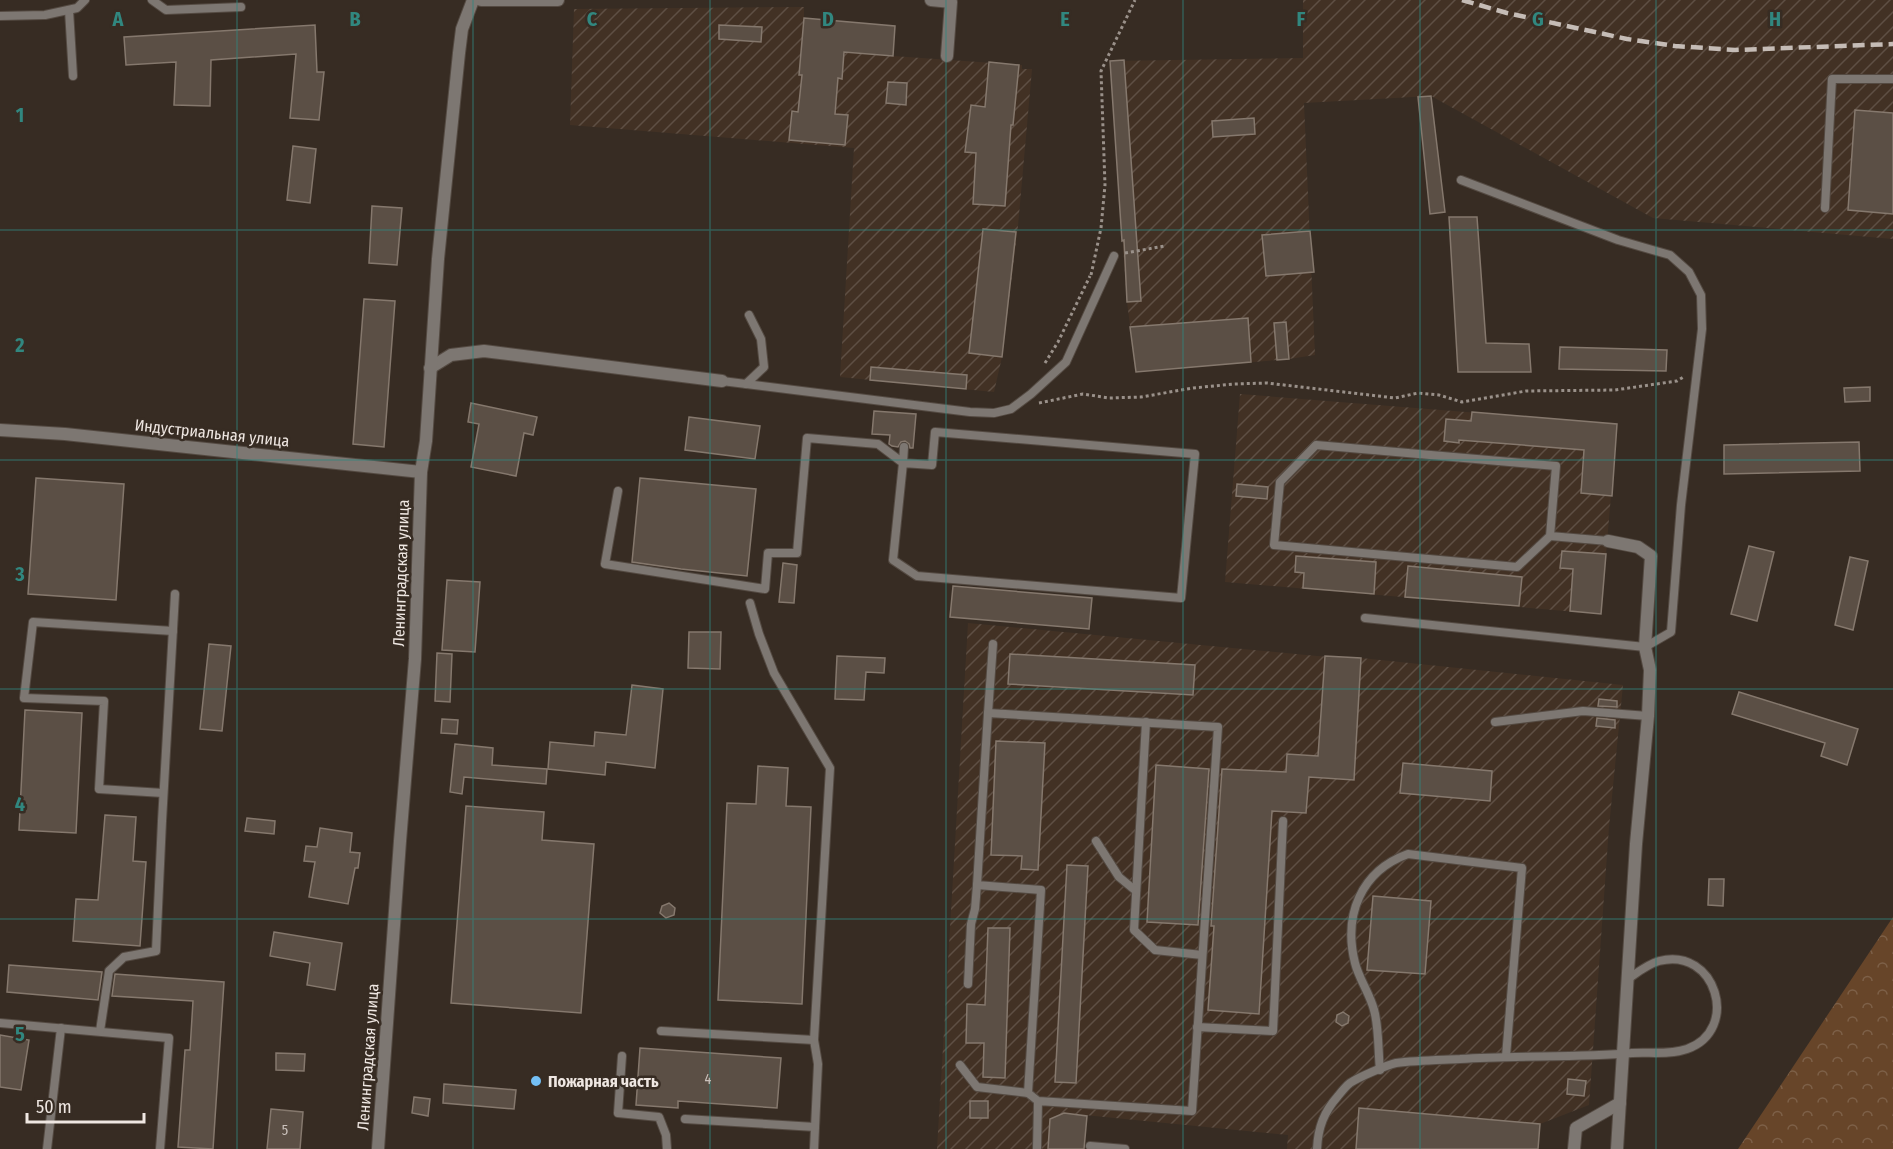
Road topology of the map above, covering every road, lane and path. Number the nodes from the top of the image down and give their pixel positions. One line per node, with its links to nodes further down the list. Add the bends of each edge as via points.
1 (85, 0): 9 (lane)
2 (152, 0): 8 (lane, via 166,10)
3 (473, 0): 19 (street, Ленинградская улица, via 462,29 459,53)
4 (481, 0): 5 (street)
5 (558, 0)
6 (931, 0): 11 (street, via 951,2)
7 (1135, 0): 17 (path, via 1101,71 1105,185)
8 (241, 7)
9 (69, 10): 10 (lane); 12 (lane)
10 (0, 16)
11 (947, 56)
12 (73, 76)
13 (1893, 79): 15 (lane, via 1832,79)
14 (1461, 180): 20 (lane, via 1618,240 1670,255 1689,272 1701,295 1702,328)
15 (1825, 208)
16 (1114, 256): 22 (lane, via 1066,362 1011,409 994,413 909,409)
17 (1091, 274)
18 (749, 315): 22 (lane, via 761,339 764,367)
19 (430, 368): 21 (street, via 451,355 484,351); 27 (street, Ленинградская улица)
20 (1696, 370): 23 (path, via 1677,381 1615,390 1526,391 1462,402 1439,395 1418,393 1395,399 1267,383 1203,387 1142,398 1083,394); 36 (lane, via 1671,632)
21 (722, 381): 22 (lane)
22 (746, 384)
23 (1037, 404)
24 (0, 429): 27 (street, Индустриальная улица)
25 (904, 447): 26 (lane)
26 (903, 463): 26 (lane, via 932,465 935,432 1195,454 1181,598 917,576 893,560); 28 (lane, via 878,444 807,438 798,553 768,553 765,589 605,564)
27 (421, 472): 68 (street, Ленинградская улица, via 415,659)
28 (618, 491)
29 (1550, 536): 29 (lane, via 1518,567 1275,545 1280,482 1316,445 1556,466); 30 (lane)
30 (1608, 540): 36 (street, via 1638,547 1652,556)
31 (175, 594): 34 (lane)
32 (750, 603): 54 (lane, via 774,673 830,768)
33 (1365, 618): 36 (lane)
34 (173, 631): 41 (lane); 41 (lane, via 33,622 24,698 104,701 99,789)
35 (993, 645): 37 (lane)
36 (1645, 647): 38 (street, via 1650,670)
37 (988, 713): 39 (lane); 44 (lane)
38 (1648, 716): 40 (lane, via 1583,711); 47 (street)
39 (1146, 722): 45 (lane); 46 (lane, via 1218,727)
40 (1495, 722)
41 (163, 794): 52 (lane, via 156,951 124,957 109,971)
42 (1283, 821): 50 (lane, via 1273,1031)
43 (1096, 841): 45 (lane, via 1119,877)
44 (977, 885): 48 (lane); 60 (lane, via 1041,890)
45 (1136, 891): 46 (lane, via 1134,930 1141,937 1155,950)
46 (1202, 955): 50 (lane)
47 (1628, 979): 55 (street); 55 (lane, via 1661,960 1689,963 1712,984 1717,1010 1708,1033 1688,1049)
48 (968, 984)
49 (0, 1023): 51 (lane)
50 (1197, 1027): 61 (lane, via 1192,1111)
51 (62, 1028): 52 (lane); 66 (lane)
52 (100, 1031): 67 (lane, via 169,1038)
53 (660, 1031): 54 (lane)
54 (814, 1040): 64 (lane, via 818,1064)
55 (1623, 1054): 57 (lane); 62 (street)
56 (622, 1056): 69 (lane, via 618,1113 659,1117)
57 (1506, 1056): 59 (lane, via 1395,1063); 59 (lane, via 1522,868 1407,854 1391,860 1370,878 1356,902 1351,928 1355,963 1374,1011)
58 (960, 1065): 60 (lane, via 977,1087)
59 (1380, 1070): 73 (lane, via 1349,1083 1327,1109)
60 (1028, 1093): 61 (lane)
61 (1038, 1101): 71 (lane)
62 (1620, 1103): 74 (street, via 1576,1128); 75 (street)
63 (685, 1119): 64 (lane)
64 (815, 1127): 70 (lane)
65 (1090, 1146): 72 (lane)
66 (47, 1149)
67 (160, 1149)
68 (378, 1149)
69 (667, 1149)
70 (814, 1149)
71 (1037, 1149)
72 (1125, 1149)
73 (1317, 1149)
74 (1574, 1149)
75 (1617, 1149)

